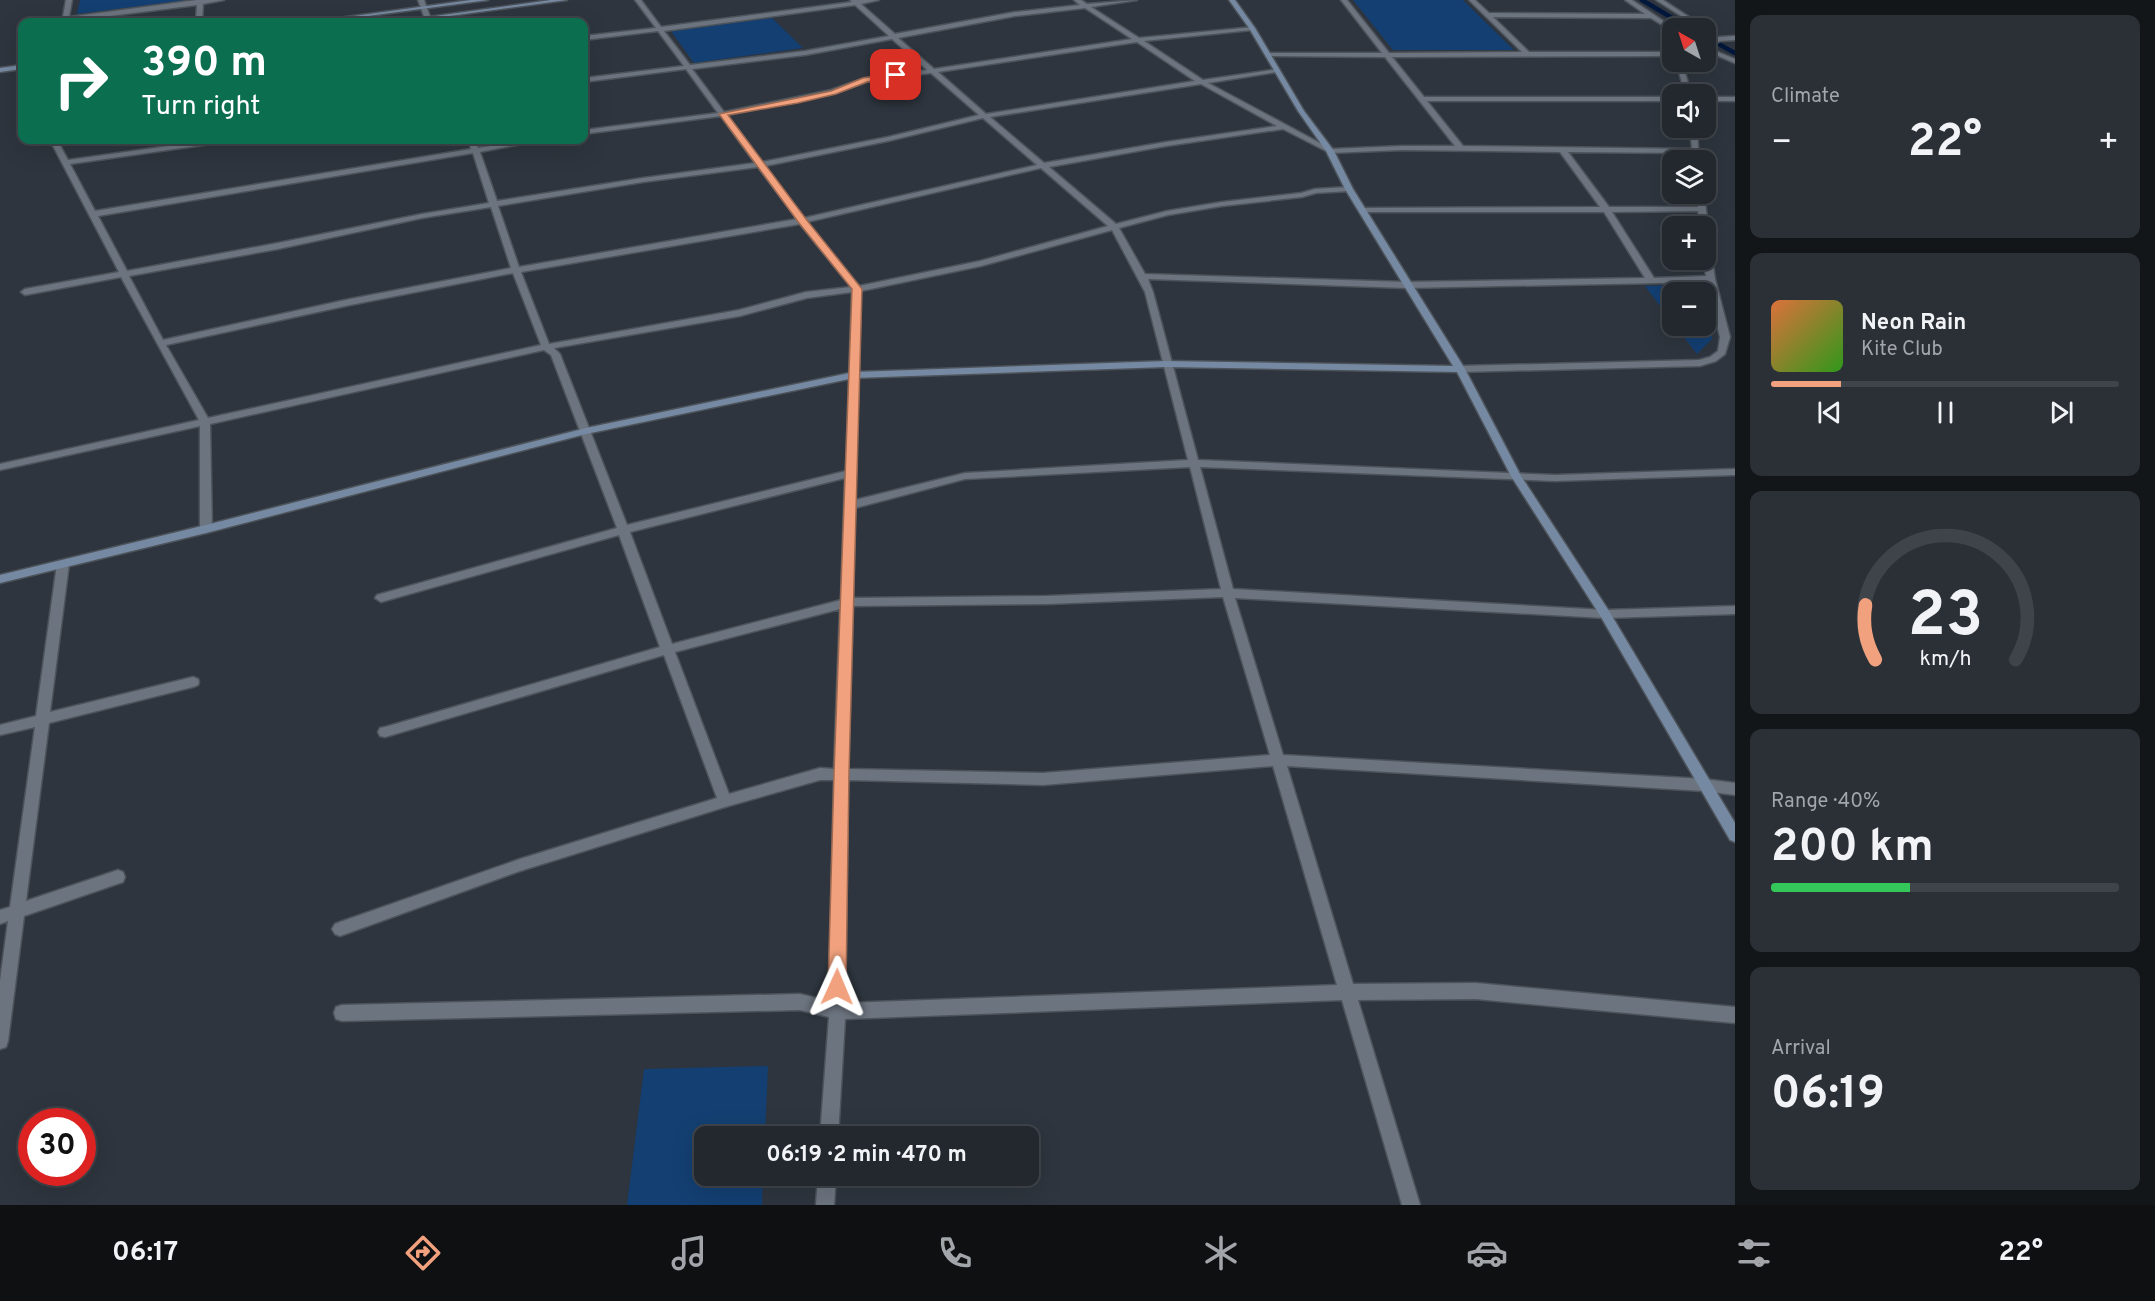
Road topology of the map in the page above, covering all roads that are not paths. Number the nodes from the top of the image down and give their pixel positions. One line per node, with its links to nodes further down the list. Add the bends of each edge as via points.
1 (69, 0): 21 (street)
2 (222, 0): 15 (street)
3 (421, 0): 18 (street)
4 (485, 0): 18 (street)
5 (564, 0): 26 (street)
6 (638, 0): 30 (street)
7 (876, 0): 16 (street)
8 (1077, 0): 17 (street)
9 (1134, 0): 17 (street)
10 (1232, 0): 29 (street)
11 (1344, 0): 39 (street)
12 (1472, 0): 19 (street)
13 (1628, 0): 20 (street)
14 (1659, 0): 27 (street)
15 (199, 1): 22 (street); 23 (street)
16 (855, 2): 30 (street); 31 (street)
17 (1086, 6): 31 (street, via 1014,14); 36 (street)
18 (424, 8): 24 (street); 25 (street)
19 (1487, 15): 20 (street); 40 (street)
20 (1652, 16): 28 (street)
21 (66, 18)
22 (85, 18)
23 (199, 18)
24 (345, 18)
25 (427, 18)
26 (442, 18)
27 (1687, 18)
28 (1662, 22)
29 (1252, 28): 36 (street); 42 (street)
30 (658, 29): 33 (street); 44 (street)
31 (895, 36): 44 (street, via 805,53); 48 (street)
32 (1716, 37): 35 (street)
33 (588, 38)
34 (1735, 38): 35 (street)
35 (1719, 39): 37 (street)
36 (1138, 40): 48 (street); 50 (street)
37 (1716, 41)
38 (1716, 52): 43 (street)
39 (1386, 54): 40 (street); 42 (street); 51 (street)
40 (1527, 54): 41 (street)
41 (1662, 54)
42 (1268, 55): 47 (street)
43 (1735, 61)
44 (687, 66): 49 (street); 55 (street)
45 (18, 68): 46 (street)
46 (0, 70)
47 (1277, 70): 50 (street); 66 (street)
48 (932, 71): 55 (street, via 866,80 833,92); 56 (street)
49 (588, 79)
50 (1200, 81): 56 (street); 57 (street)
51 (1424, 99): 52 (street); 63 (street)
52 (1662, 99)
53 (1716, 99): 54 (street)
54 (1735, 99)
55 (723, 114): 58 (street); 69 (street)
56 (984, 116): 69 (street); 70 (street)
57 (1282, 127): 66 (street); 70 (street)
58 (588, 131)
59 (56, 144): 68 (street)
60 (195, 144): 68 (street)
61 (473, 144): 65 (street)
62 (512, 144): 65 (street)
63 (1460, 148): 64 (street); 66 (street)
64 (1562, 149): 67 (street); 74 (street)
65 (475, 150): 72 (street); 77 (street)
66 (1330, 151): 71 (street)
67 (1662, 151)
68 (67, 162): 77 (street)
69 (760, 165): 72 (street); 79 (street)
70 (1042, 166): 79 (street); 80 (street)
71 (1349, 189): 76 (street); 80 (street, via 1222,204)
72 (494, 203): 81 (street); 83 (street)
73 (1701, 204): 75 (street)
74 (1606, 209): 75 (street); 76 (street); 86 (street)
75 (1702, 209): 78 (street)
76 (1363, 210): 87 (street)
77 (93, 214): 83 (street)
78 (1703, 216)
79 (802, 221): 81 (street); 88 (street)
80 (1114, 227): 84 (street); 88 (street, via 981,263)
81 (516, 270): 90 (street); 91 (street)
82 (1710, 270): 85 (street)
83 (125, 275): 89 (street); 90 (street)
84 (1142, 276): 87 (street); 92 (street)
85 (1711, 279): 86 (street); 93 (street, via 1725,337 1722,352 1713,359 1700,363)
86 (1651, 280): 87 (street)
87 (1406, 285): 93 (street)
88 (857, 289): 91 (street, via 806,295 740,313); 94 (street)
89 (25, 292)
90 (160, 343): 95 (street)
91 (546, 347): 95 (street); 96 (street, via 555,354)
92 (1166, 364): 93 (street); 94 (street); 97 (street)
93 (1460, 369): 101 (street)
94 (854, 375): 96 (street); 100 (street)
95 (205, 422): 98 (street); 103 (street)
96 (586, 431): 103 (street); 104 (street)
97 (1193, 463): 101 (street); 102 (street, via 965,476); 107 (street)
98 (0, 467)
99 (1735, 472): 101 (street)
100 (852, 473): 102 (street); 104 (street)
101 (1516, 476): 111 (street)
102 (851, 505): 109 (street)
103 (206, 529): 105 (street)
104 (621, 529): 108 (street); 112 (street)
105 (63, 564): 106 (street); 114 (street)
106 (0, 579)
107 (1228, 592): 109 (street, via 1047,600); 111 (street); 117 (street)
108 (381, 598)
109 (849, 602): 112 (street); 118 (street)
110 (1735, 610): 111 (street)
111 (1605, 614): 119 (street)
112 (666, 650): 116 (street); 121 (street)
113 (193, 682): 114 (street)
114 (44, 718): 115 (street); 124 (street)
115 (0, 730)
116 (385, 732)
117 (1278, 760): 118 (street, via 1043,779); 119 (street); 127 (street)
118 (841, 773): 121 (street, via 820,774); 128 (street)
119 (1704, 784): 120 (street); 122 (street)
120 (1735, 789)
121 (725, 801): 126 (street, via 520,865)
122 (1735, 836)
123 (118, 877): 124 (street)
124 (19, 911): 125 (street); 131 (street)
125 (0, 916)
126 (340, 929)
127 (1346, 992): 128 (street); 130 (street, via 1476,991); 135 (street)
128 (837, 1011): 129 (street, via 800,1002); 132 (street)
129 (342, 1013)
130 (1735, 1015)
131 (0, 1041)
132 (830, 1126)
133 (826, 1186): 134 (street)
134 (825, 1205)
135 (1411, 1205)

